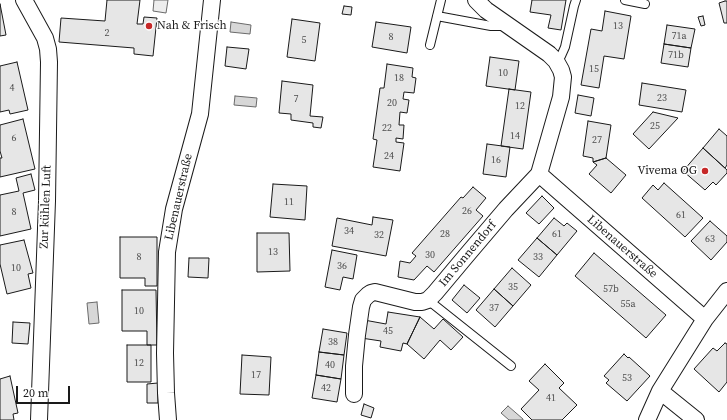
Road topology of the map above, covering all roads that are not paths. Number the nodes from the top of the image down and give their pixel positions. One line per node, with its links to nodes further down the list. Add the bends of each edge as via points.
1 (24, 0): 19 (street, Zur kühlen Luft, via 45,38 50,62)
2 (212, 0): 20 (street, Libenauerstraße, via 200,114 174,209 167,252 165,353)
3 (441, 0): 8 (lane)
4 (476, 0): 9 (street, Im Sonnendorf)
5 (576, 0): 11 (lane, via 565,46)
6 (625, 0): 7 (lane)
7 (645, 4)
8 (437, 16): 9 (lane, via 491,26); 10 (lane)
9 (506, 24): 11 (street, Im Sonnendorf)
10 (430, 45)
11 (556, 61): 12 (street, Im Sonnendorf, via 563,77 561,96)
12 (539, 174): 14 (street, Im Sonnendorf); 15 (street, Libenauerstraße)
13 (727, 291): 15 (street)
14 (428, 300): 16 (lane); 18 (street, via 415,302 375,292 363,300 354,366)
15 (705, 319): 17 (street)
16 (511, 366)
17 (660, 391): 21 (street); 22 (street)
18 (354, 394)
19 (38, 420)
20 (168, 420)
21 (647, 420)
22 (696, 420)

